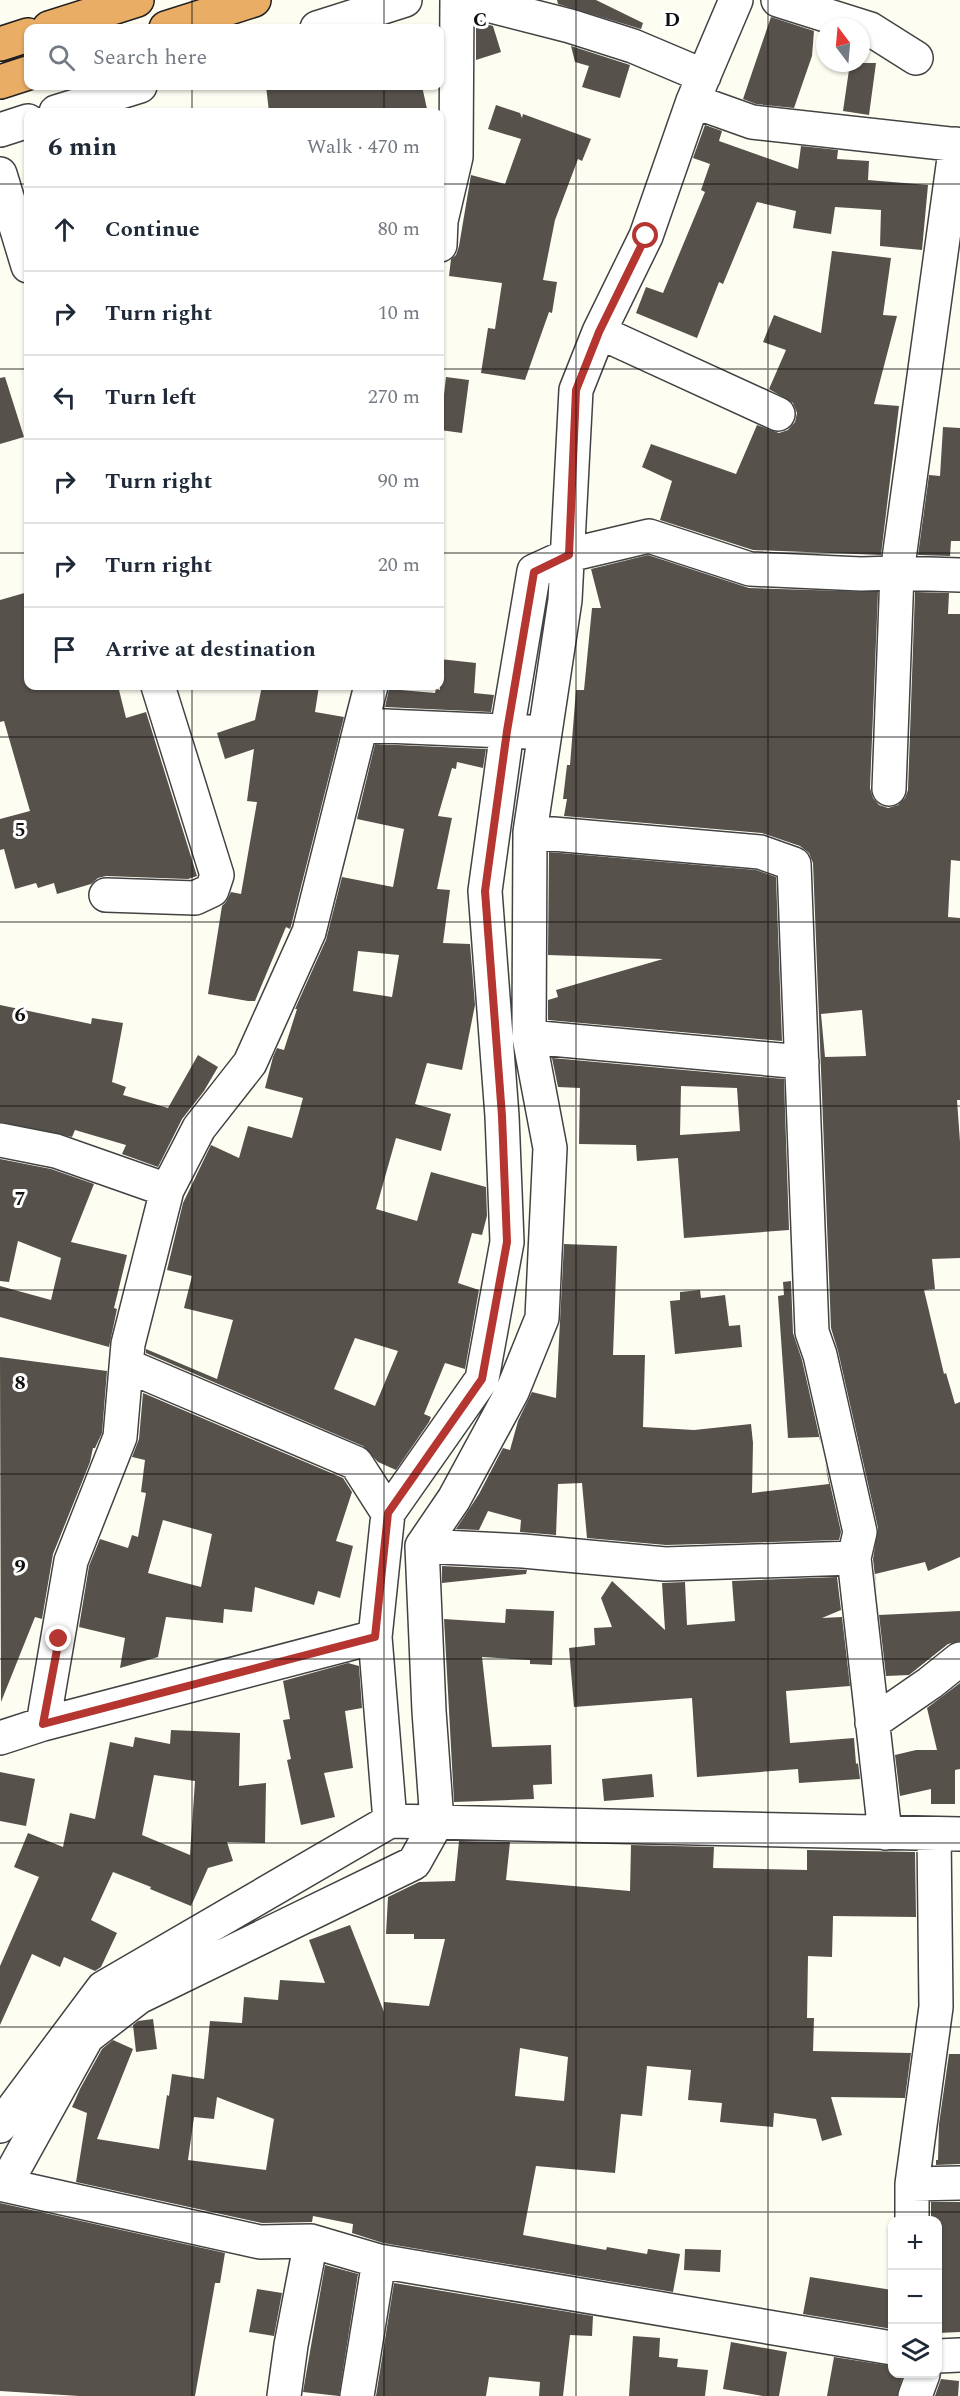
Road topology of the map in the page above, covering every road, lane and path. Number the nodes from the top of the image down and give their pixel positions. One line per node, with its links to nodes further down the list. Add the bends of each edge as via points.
1 (137, 0): 8 (highway)
2 (254, 0): 9 (highway)
3 (405, 0): 10 (street)
4 (457, 0): 23 (street, via 456,157)
5 (468, 0): 16 (street, via 633,46)
6 (736, 0): 16 (street)
7 (778, 0): 13 (street, via 870,28)
8 (62, 24)
9 (179, 24)
10 (330, 24)
11 (24, 36): 12 (highway)
12 (0, 44)
13 (916, 58)
14 (24, 74): 15 (highway)
15 (0, 82)
16 (698, 88): 21 (street, via 752,122); 25 (street, via 646,236)
17 (127, 90): 18 (street)
18 (69, 108)
19 (24, 122): 20 (street)
20 (0, 130)
21 (958, 145): 28 (street)
22 (0, 174): 24 (street)
23 (444, 208)
24 (24, 253)
25 (599, 332): 26 (street); 27 (street, via 576,390)
26 (778, 414)
27 (569, 555): 28 (street, via 649,536 750,568); 33 (street, via 534,572); 34 (street)
28 (897, 573): 29 (street); 35 (street)
29 (960, 575)
30 (159, 690): 37 (street, via 217,875 212,890 195,898)
31 (370, 690): 32 (street)
32 (361, 725): 33 (street); 41 (street, via 309,932 250,1063 199,1128)
33 (507, 731): 34 (street); 43 (street, via 485,891 507,1242 482,1379)
34 (546, 733): 36 (street)
35 (889, 789)
36 (530, 832): 38 (street); 39 (street, via 759,852 794,864)
37 (106, 895)
38 (529, 1037): 39 (street); 44 (street, via 550,1148 543,1318 512,1392 454,1499)
39 (802, 1062): 45 (street, via 812,1332 860,1532)
40 (0, 1140): 41 (street, via 56,1151)
41 (167, 1190): 42 (street, via 128,1344)
42 (128, 1366): 43 (street, via 356,1463); 49 (street, via 120,1437 71,1561)
43 (388, 1513): 46 (street)
44 (422, 1546): 45 (street, via 665,1564); 52 (street)
45 (854, 1558): 48 (street)
46 (375, 1637): 49 (street); 51 (street)
47 (960, 1659): 48 (street)
48 (872, 1723): 53 (street)
49 (43, 1724): 50 (street)
50 (0, 1738)
51 (390, 1821): 52 (street); 56 (street, via 103,1988)
52 (437, 1822): 53 (street); 59 (street, via 414,1863 139,1997 87,2037)
53 (885, 1833): 54 (street)
54 (947, 1834): 55 (street)
55 (948, 2007): 58 (street)
56 (0, 2126)
57 (960, 2183): 58 (street)
58 (912, 2184): 60 (street)
59 (3, 2185): 61 (street, via 260,2242)
60 (912, 2216)
61 (311, 2241): 62 (street); 67 (street)
62 (379, 2261): 63 (street); 68 (street)
63 (888, 2347)
64 (960, 2355): 65 (street)
65 (942, 2356)
66 (921, 2378): 69 (street)
67 (284, 2396)
68 (357, 2396)
69 (915, 2396)

